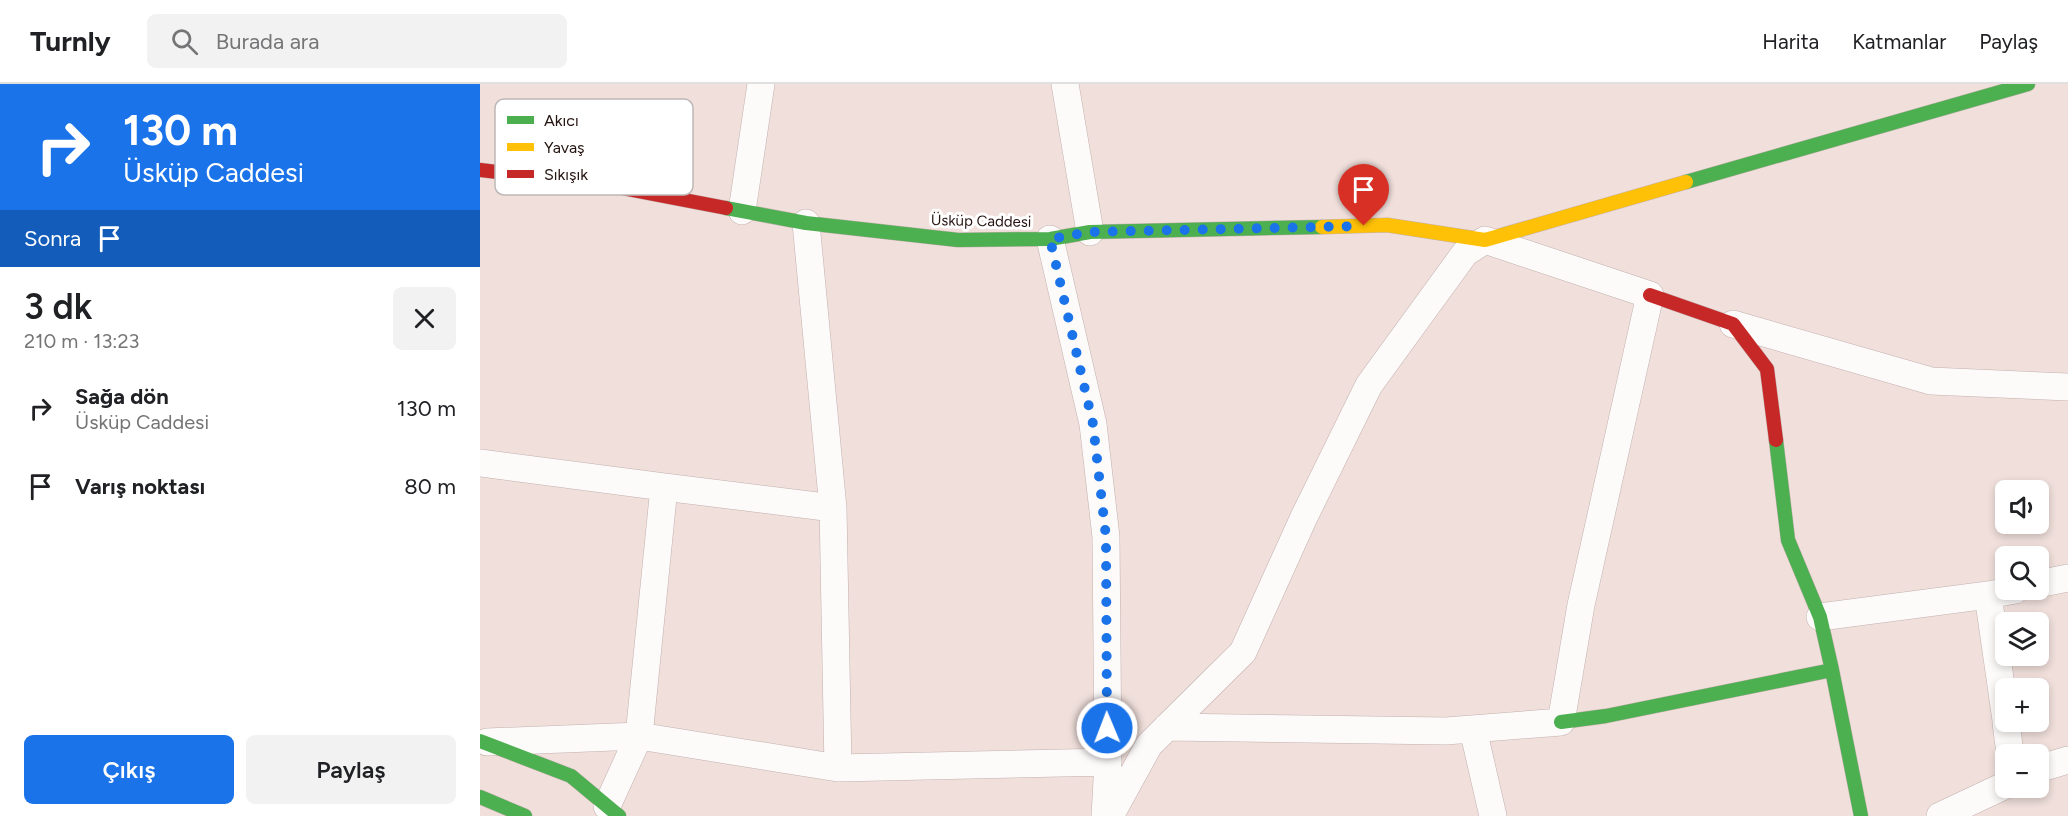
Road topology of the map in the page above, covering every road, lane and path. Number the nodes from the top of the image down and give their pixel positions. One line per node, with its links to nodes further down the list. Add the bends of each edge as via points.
1 (761, 84): 7 (street)
2 (1065, 84): 9 (street)
3 (2028, 84): 11 (street)
4 (480, 170): 5 (street, Üsküp Caddesi)
5 (495, 172)
6 (658, 195): 7 (street, Üsküp Caddesi)
7 (742, 211): 8 (street, Üsküp Caddesi)
8 (806, 223): 10 (street, Üsküp Caddesi, via 958,240); 17 (street)
9 (1090, 232): 10 (street, Üsküp Caddesi); 11 (street, Üsküp Caddesi, via 1387,225)
10 (1050, 239): 31 (street, via 1093,424 1105,526)
11 (1485, 240): 12 (street); 26 (street, via 1465,253 1369,385 1243,652)
12 (1650, 295): 13 (street); 25 (street, via 1581,604)
13 (1733, 324): 14 (street, via 1931,381); 22 (street, via 1767,369 1788,540)
14 (2068, 387)
15 (480, 463): 16 (street)
16 (664, 487): 17 (street); 28 (street)
17 (833, 508): 33 (street)
18 (2068, 578): 19 (street)
19 (2049, 582)
20 (1995, 594): 21 (street)
21 (1988, 596): 22 (street); 24 (street)
22 (1820, 617): 23 (street)
23 (1832, 670): 25 (street); 41 (street)
24 (2000, 678)
25 (1561, 722): 27 (street)
26 (1167, 728): 27 (street); 39 (street, via 1149,746)
27 (1473, 729): 40 (street)
28 (639, 736): 29 (street); 33 (street); 36 (street)
29 (482, 742): 36 (street, via 571,776)
30 (2068, 760): 32 (street)
31 (1108, 762): 33 (street); 38 (street)
32 (2049, 766)
33 (838, 768)
34 (1995, 790): 42 (street)
35 (480, 797): 37 (street)
36 (613, 811)
37 (525, 816)
38 (1105, 816)
39 (1110, 816)
40 (1493, 816)
41 (1861, 816)
42 (1940, 816)

